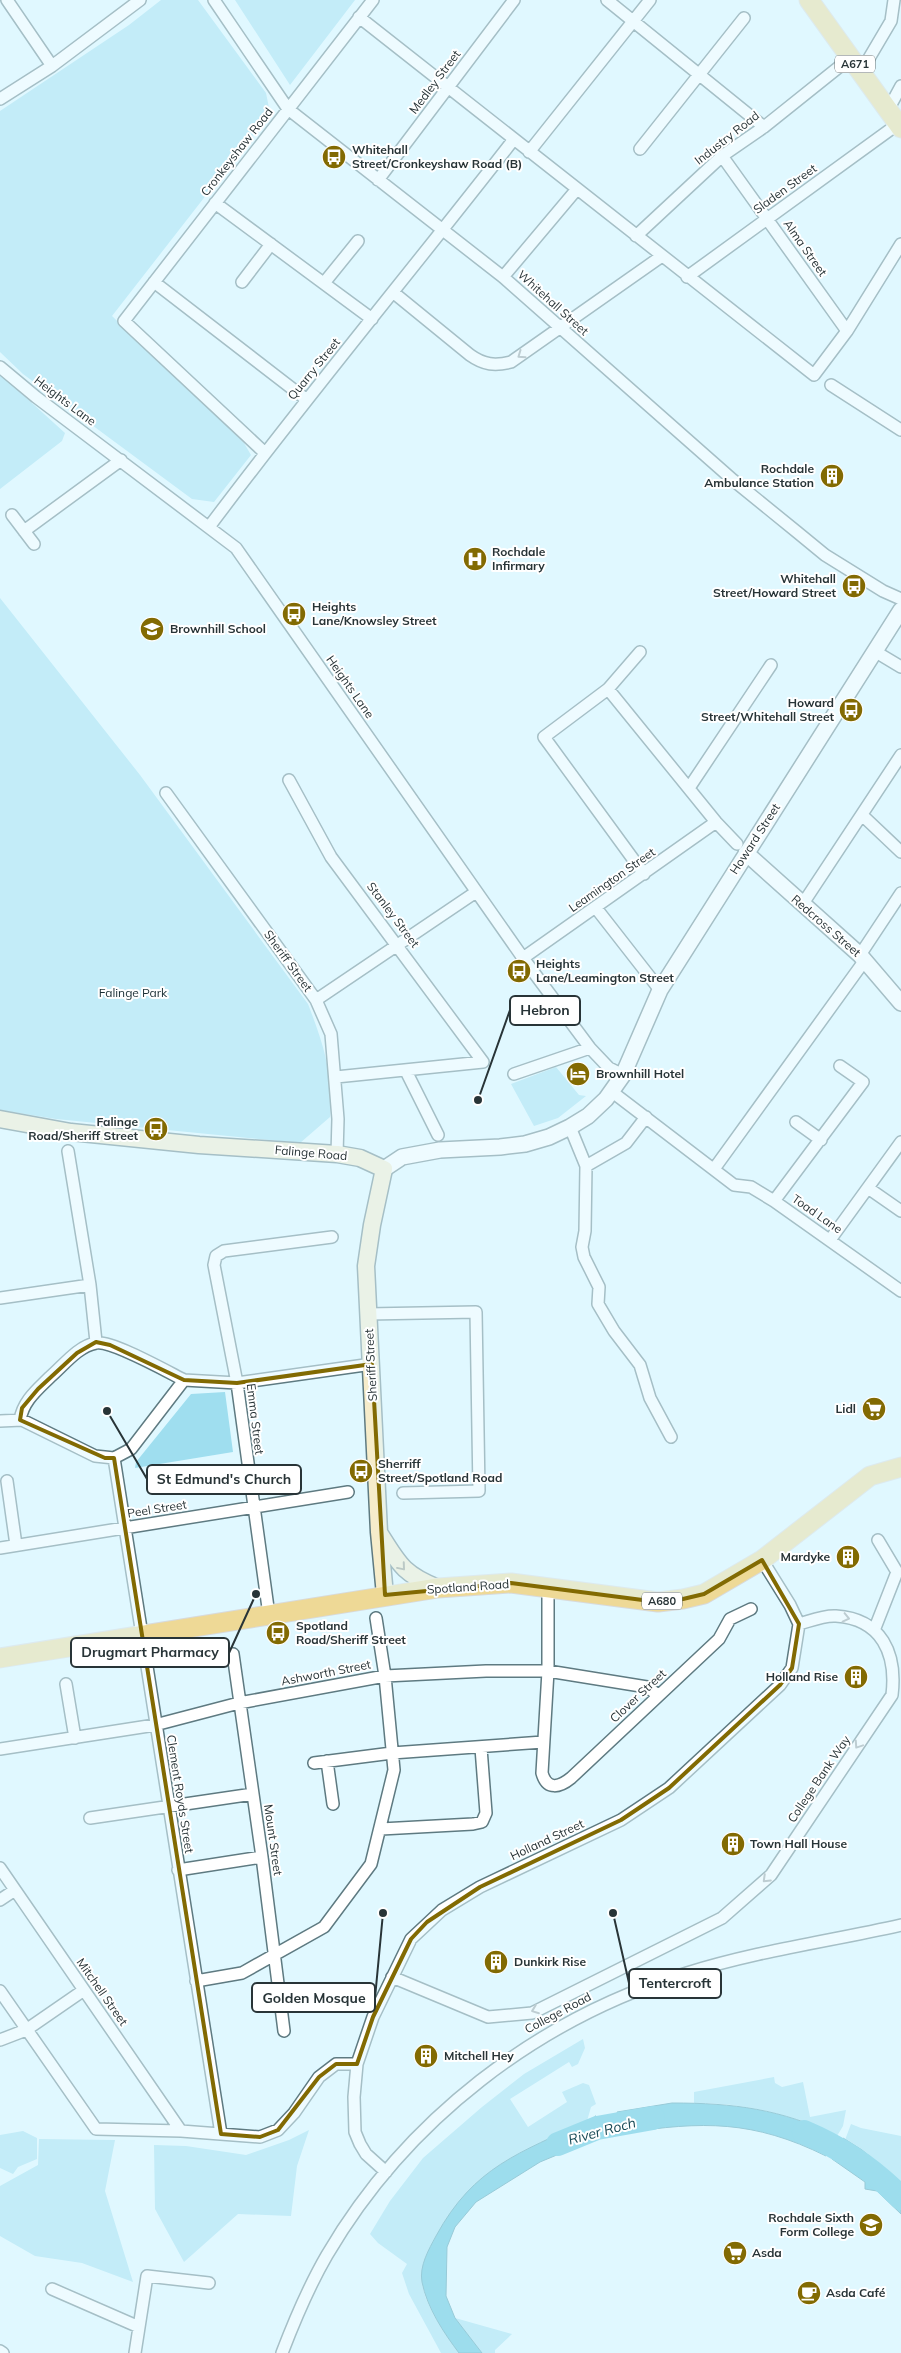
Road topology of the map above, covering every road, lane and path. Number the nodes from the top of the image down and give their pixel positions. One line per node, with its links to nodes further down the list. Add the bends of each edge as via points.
1 (7, 0): 15 (street)
2 (140, 0): 15 (street)
3 (214, 0): 21 (street, Whitehall Street)
4 (372, 0): 10 (street, Cronkeyshaw Road)
5 (514, 0): 19 (street, Medley Street)
6 (607, 0): 12 (street)
7 (650, 0): 12 (street)
8 (809, 0): 22 (main road, A671)
9 (894, 0): 13 (street)
10 (359, 18): 19 (street); 21 (street, Cronkeyshaw Road)
11 (744, 18): 17 (street)
12 (633, 21): 17 (street); 26 (street)
13 (896, 23): 14 (street)
14 (868, 60)
15 (52, 66): 20 (street)
16 (839, 67): 23 (street, Industry Road)
17 (699, 75): 23 (street); 25 (street)
18 (901, 86): 22 (street)
19 (448, 88): 24 (street); 28 (street, Medley Street)
20 (0, 99)
21 (288, 109): 28 (street, Whitehall Street); 30 (street, Cronkeyshaw Road)
22 (896, 121): 31 (street, Sladen Street)
23 (764, 127): 27 (street, Industry Road)
24 (514, 139): 26 (street); 32 (street, Quarry Street)
25 (640, 149)
26 (529, 152): 29 (street)
27 (722, 156): 31 (street, Alma Street); 33 (street, Industry Road)
28 (378, 180): 32 (street, Whitehall Street)
29 (577, 189): 33 (street); 38 (street)
30 (215, 204): 35 (street); 40 (street, Cronkeyshaw Road)
31 (767, 219): 39 (street, Sladen Street); 46 (street, Alma Street)
32 (444, 230): 38 (street, Whitehall Street); 43 (street, Quarry Street)
33 (636, 236): 37 (street)
34 (358, 240): 42 (street)
35 (271, 244): 41 (street); 42 (street)
36 (901, 244): 46 (street)
37 (662, 256): 39 (street); 45 (street)
38 (503, 277): 45 (street, Whitehall Street)
39 (687, 277): 46 (street, via 814,375)
40 (154, 282): 49 (street); 51 (street, Cronkeyshaw Road, via 124,321)
41 (242, 282)
42 (324, 283): 44 (street)
43 (394, 294): 44 (street, Quarry Street); 45 (street, one-way to 43, via 511,362 496,366 477,360)
44 (372, 318): 49 (street, Quarry Street)
45 (560, 328): 57 (street, Whitehall Street, via 733,480 825,554)
46 (847, 330)
47 (0, 367): 52 (street, Heights Lane)
48 (831, 385): 50 (street)
49 (307, 400): 51 (street, Quarry Street)
50 (901, 430)
51 (264, 453): 54 (street, Quarry Street)
52 (121, 460): 54 (street, Heights Lane); 55 (street)
53 (12, 515): 55 (street)
54 (209, 528): 73 (street, Heights Lane, via 236,548)
55 (24, 531): 56 (street)
56 (34, 544)
57 (901, 599)
58 (901, 610): 60 (street, Howard Street)
59 (640, 652): 63 (street)
60 (876, 652): 62 (street); 70 (street, Howard Street)
61 (771, 665): 66 (street)
62 (901, 667)
63 (608, 689): 66 (street, Redcross Street); 72 (street, via 544,737)
64 (901, 755): 68 (street)
65 (289, 780): 77 (street, Stanley Street, via 331,857)
66 (688, 788): 69 (street, Redcross Street)
67 (166, 793): 81 (street, Sheriff Street)
68 (862, 815): 71 (street); 75 (street)
69 (716, 822): 70 (street, Redcross Street); 72 (street, Leamington Street)
70 (742, 849): 75 (street, Redcross Street); 80 (street, Howard Street)
71 (901, 852)
72 (644, 874): 76 (street, Leamington Street)
73 (476, 892): 77 (street); 79 (street, Heights Lane)
74 (901, 894): 78 (street)
75 (802, 905): 78 (street, Redcross Street)
76 (596, 908): 79 (street, Leamington Street); 80 (street)
77 (398, 945): 81 (street); 85 (street, Stanley Street, via 483,1062)
78 (862, 957): 82 (street, Redcross Street); 101 (street)
79 (523, 958): 83 (street, Heights Lane)
80 (660, 990): 87 (street, Howard Street)
81 (316, 1000): 88 (street, Sheriff Street, via 331,1034)
82 (901, 1004)
83 (590, 1048): 86 (street); 87 (street, Heights Lane, via 608,1068)
84 (840, 1066): 95 (street, via 863,1082)
85 (406, 1071): 88 (street); 94 (street)
86 (514, 1074)
87 (623, 1076): 89 (street)
88 (336, 1077): 98 (street, Sheriff Street)
89 (612, 1091): 90 (street, Toad Lane); 93 (street, via 588,1116)
90 (646, 1117): 99 (street, via 626,1143); 101 (street, Toad Lane)
91 (0, 1119): 98 (main road, Falinge Road, via 70,1132)
92 (796, 1122): 95 (street)
93 (570, 1127): 99 (street); 100 (street, via 525,1144 440,1150 402,1158)
94 (438, 1135)
95 (821, 1140): 103 (street)
96 (901, 1142): 102 (street)
97 (68, 1152): 107 (street)
98 (337, 1154): 100 (main road, Falinge Road, via 360,1158)
99 (586, 1166): 117 (street, via 584,1257 599,1288 598,1304 603,1316 640,1365 650,1398)
100 (384, 1169): 110 (main road, Sheriff Street, via 366,1266)
101 (714, 1169): 103 (street, Toad Lane, via 734,1185 751,1187)
102 (868, 1188): 104 (street); 106 (street)
103 (774, 1201): 106 (street, Toad Lane)
104 (901, 1211)
105 (332, 1237): 114 (street, Emma Street, via 224,1251 216,1256 214,1265)
106 (830, 1240): 108 (street, Toad Lane)
107 (90, 1285): 109 (street); 111 (street)
108 (901, 1290)
109 (0, 1298)
110 (368, 1314): 112 (main road, Sheriff Street); 122 (street, via 476,1312 479,1491)
111 (96, 1342): 113 (street, via 110,1345); 115 (street, via 77,1353 38,1389 22,1408)
112 (372, 1364): 114 (street); 125 (main road, Sheriff Street)
113 (184, 1380): 114 (street); 118 (street, via 131,1449)
114 (237, 1383): 123 (street, Emma Street)
115 (20, 1420): 116 (street); 118 (street, via 94,1456)
116 (0, 1421)
117 (671, 1437)
118 (114, 1458): 124 (street, Clement Royds Street)
119 (901, 1466): 129 (main road, Spotland Road / A680, via 870,1476)
120 (7, 1481): 127 (street)
121 (348, 1492): 123 (street, Peel Street)
122 (403, 1493)
123 (253, 1508): 124 (street, Peel Street); 134 (street, Emma Street)
124 (125, 1528): 127 (street, Peel Street); 138 (street, Clement Royds Street)
125 (379, 1532): 131 (main road, one-way to 131, via 406,1572); 132 (main road, Sheriff Street)
126 (878, 1540): 137 (street, via 897,1572)
127 (16, 1546): 128 (street, Peel Street)
128 (0, 1548)
129 (762, 1560): 130 (main road, Spotland Road / A680, via 704,1594 683,1600 658,1602); 136 (street)
130 (548, 1587): 131 (main road, Spotland Road / A680, via 511,1583); 141 (street)
131 (438, 1588): 132 (main road, Spotland Road / A680)
132 (385, 1596): 134 (main road, Spotland Road / A680)
133 (751, 1609): 144 (street, Clover Street, via 730,1619 719,1639)
134 (269, 1615): 138 (main road, Spotland Road / A680)
135 (376, 1618): 142 (street)
136 (799, 1624): 137 (street, one-way to 137, via 836,1616); 166 (street, Holland Street, via 792,1668 780,1685 669,1788 621,1820 480,1887 442,1910 410,1939)
137 (875, 1628): 166 (street, College Bank Way, one-way to 166, via 888,1649 894,1682 892,1696 770,1875 722,1918 532,2013 488,2017)
138 (141, 1636): 140 (main road, Spotland Road / A680); 146 (street, Clement Royds Street)
139 (233, 1654): 145 (street, Mount Street)
140 (0, 1658)
141 (548, 1671): 142 (street, Ashworth Street, via 486,1670); 144 (street, Ashworth Street, via 647,1687); 148 (street)
142 (385, 1676): 145 (street, Ashworth Street); 151 (street)
143 (66, 1684): 147 (street)
144 (658, 1695): 148 (street, Clover Street, via 565,1782 555,1787 548,1785 542,1773)
145 (239, 1703): 146 (street, Ashworth Street); 154 (street, Mount Street)
146 (155, 1725): 147 (street, Ashworth Street); 156 (street, Clement Royds Street)
147 (75, 1738): 150 (street, Ashworth Street)
148 (543, 1742): 149 (street)
149 (481, 1748): 151 (street); 158 (street, via 486,1813 482,1822)
150 (0, 1749)
151 (392, 1753): 152 (street); 158 (street, via 394,1770)
152 (327, 1761): 153 (street); 155 (street)
153 (314, 1763)
154 (253, 1794): 156 (street); 159 (street, Mount Street)
155 (333, 1804)
156 (168, 1806): 157 (street); 161 (street, Clement Royds Street)
157 (90, 1818)
158 (381, 1829): 165 (street, via 371,1864 324,1927)
159 (262, 1857): 161 (street); 165 (street, Mount Street)
160 (0, 1868): 162 (street, Mitchell Street)
161 (178, 1870): 167 (street, Clement Royds Street)
162 (15, 1890): 163 (street); 168 (street, Mitchell Street)
163 (0, 1900)
164 (901, 1925): 176 (street, College Road, via 719,1963 622,1996 529,2044 486,2075 420,2134)
165 (275, 1955): 167 (street, via 242,1973); 171 (street, Mount Street)
166 (392, 1977): 173 (street, Holland Street, via 373,2017)
167 (196, 1981): 175 (street, Clement Royds Street)
168 (84, 1990): 170 (street); 174 (street, Mitchell Street)
169 (0, 1991): 170 (street)
170 (26, 2030): 172 (street); 174 (street, via 96,2130)
171 (284, 2031)
172 (0, 2040)
173 (357, 2064): 175 (street, via 336,2064 319,2077 278,2130 260,2137); 176 (street, Holland Street, via 355,2132 366,2154)
174 (181, 2131): 175 (street)
175 (221, 2134)
176 (386, 2172): 181 (street, College Road, via 326,2256)
177 (209, 2283): 179 (street, via 147,2276)
178 (52, 2289): 179 (street)
179 (139, 2327): 180 (street)
180 (135, 2353)
181 (282, 2353)

